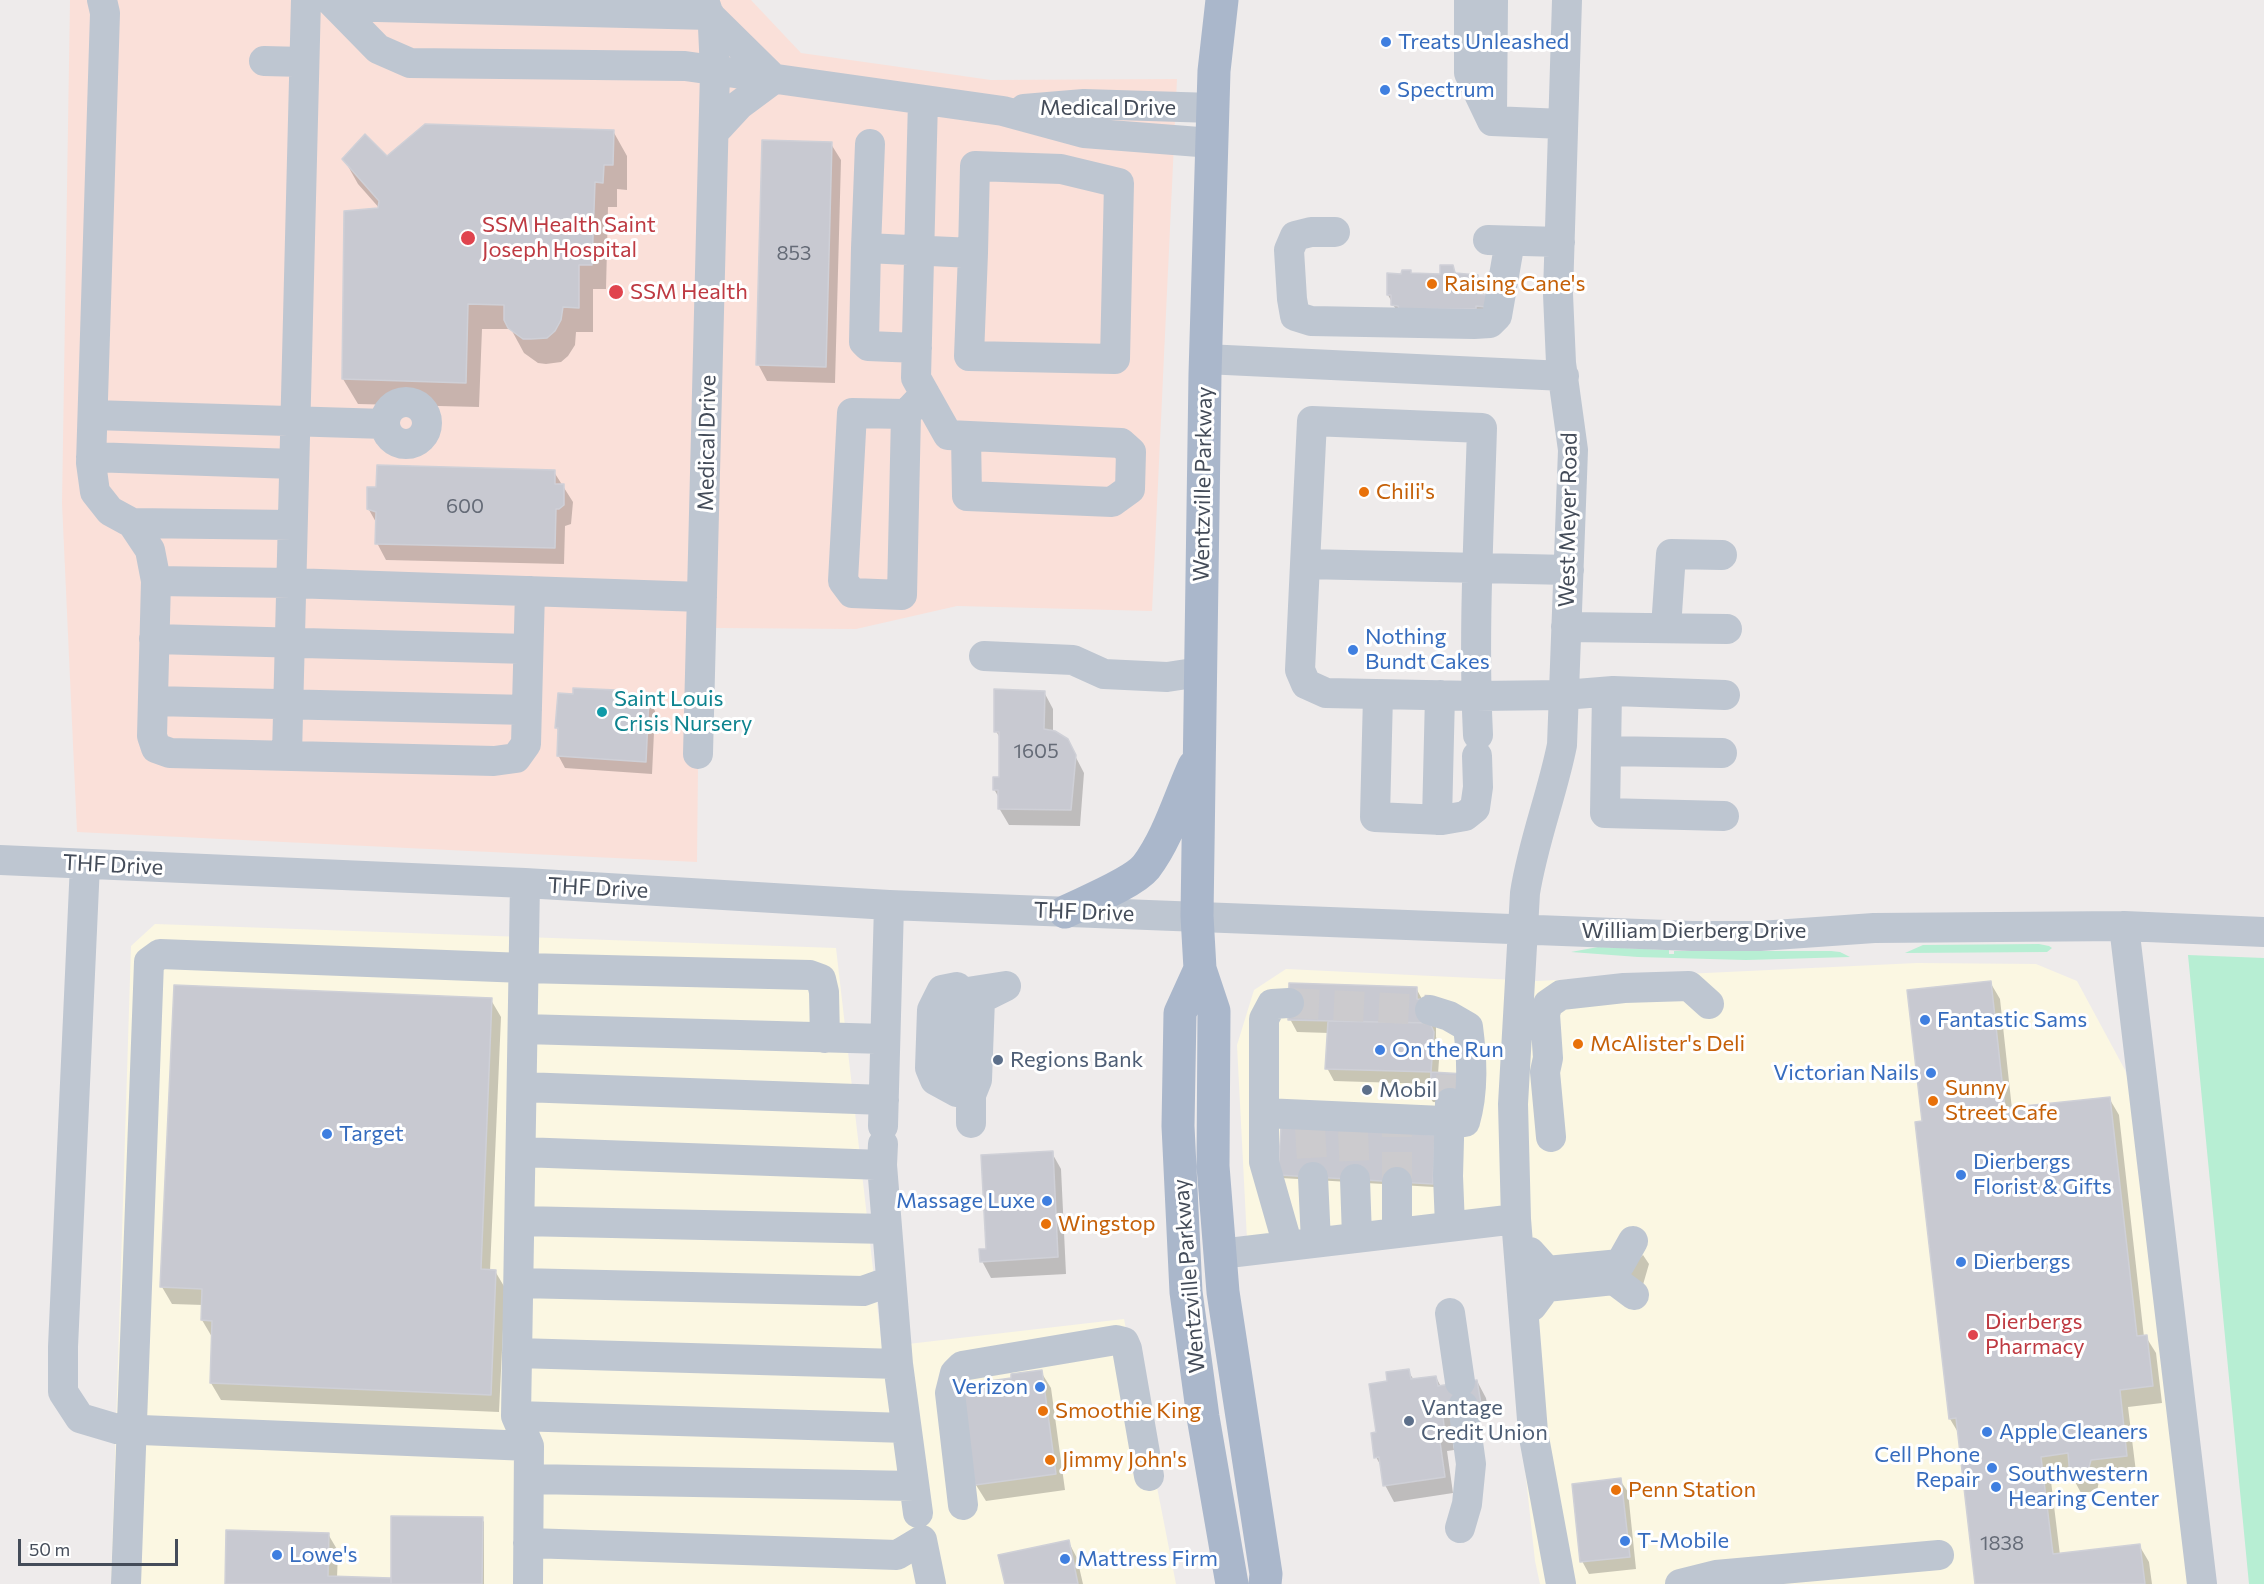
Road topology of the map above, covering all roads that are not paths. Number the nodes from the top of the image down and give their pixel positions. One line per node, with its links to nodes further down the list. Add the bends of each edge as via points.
1 (102, 0): 30 (street, via 105,13)
2 (306, 0): 10 (street)
3 (1222, 0): 14 (main road, Wentzville Parkway)
4 (1469, 0): 16 (street, via 1469,74)
5 (1493, 0): 16 (street)
6 (1568, 0): 17 (street, West Meyer Road)
7 (333, 3): 8 (street); 11 (street, Medical Drive, via 378,49 410,63 685,66)
8 (708, 11): 11 (street, Medical Drive); 12 (street)
9 (264, 61): 10 (street)
10 (304, 62): 31 (street)
11 (715, 71): 12 (street, Medical Drive); 18 (street, Medical Drive)
12 (774, 79): 13 (street, Medical Drive); 18 (street, via 739,105)
13 (923, 100): 15 (street, Medical Drive); 24 (street)
14 (1213, 108): 15 (street, Medical Drive, via 1084,104); 19 (main road, Wentzville Parkway)
15 (1003, 111): 19 (street, Medical Drive, via 1084,133)
16 (1492, 121): 17 (street)
17 (1563, 124): 22 (street, West Meyer Road)
18 (714, 132): 45 (street, Medical Drive)
19 (1212, 143): 27 (main road, Wentzville Parkway)
20 (870, 144): 23 (street)
21 (1335, 232): 22 (street, via 1295,236 1289,250 1295,316 1311,321 1490,323 1497,316 1499,240)
22 (1560, 242): 28 (street, West Meyer Road, via 1558,294)
23 (867, 248): 24 (street); 26 (street, via 864,342 868,346)
24 (919, 251): 25 (street); 26 (street)
25 (973, 253): 25 (street, via 969,356 1115,359 1119,183 1061,169 975,166)
26 (917, 348): 29 (street)
27 (1205, 359): 28 (street); 53 (main road, Wentzville Parkway)
28 (1564, 376): 41 (street, West Meyer Road, via 1573,450)
29 (916, 404): 29 (street, via 852,413 843,581 852,593 902,595); 33 (street, via 948,435)
30 (93, 415): 31 (street); 34 (street)
31 (295, 420): 32 (street); 35 (street)
32 (385, 424)
33 (966, 436): 33 (street, via 967,496 1112,502 1130,489 1131,452 1121,443)
34 (91, 457): 35 (street); 36 (street, via 95,492 110,511)
35 (294, 464): 37 (street)
36 (132, 523): 37 (street); 42 (street, via 150,550)
37 (292, 525): 43 (street)
38 (1722, 555): 47 (street, via 1671,554)
39 (1305, 564): 40 (street); 40 (street, via 1312,421 1482,428); 55 (street, via 1300,670 1306,684 1326,693)
40 (1477, 568): 41 (street); 59 (street)
41 (1569, 570): 46 (street, West Meyer Road)
42 (156, 581): 43 (street); 49 (street)
43 (291, 583): 44 (street); 50 (street)
44 (530, 591): 45 (street); 51 (street)
45 (702, 597): 65 (street, Medical Drive)
46 (1566, 627): 47 (street); 57 (street, West Meyer Road)
47 (1666, 628): 48 (street)
48 (1727, 629)
49 (154, 639): 50 (street); 60 (street)
50 (290, 642): 51 (street); 61 (street)
51 (528, 649): 62 (street)
52 (984, 656): 53 (street, via 1073,660 1104,674 1167,677)
53 (1200, 672): 66 (main road, Wentzville Parkway)
54 (1607, 692): 57 (street); 58 (street); 63 (street)
55 (1378, 695): 56 (street); 69 (street, via 1375,817)
56 (1440, 695): 59 (street); 69 (street)
57 (1564, 695): 59 (street); 77 (street, West Meyer Road, via 1562,745 1530,861)
58 (1725, 695)
59 (1476, 696): 69 (street, via 1475,808 1465,816)
60 (153, 701): 61 (street); 67 (street, via 152,736 156,747 170,753)
61 (288, 704): 62 (street); 67 (street)
62 (527, 710): 67 (street, via 526,744 516,758 494,761)
63 (1606, 752): 64 (street); 68 (street, via 1605,813)
64 (1722, 753)
65 (698, 754)
66 (1199, 754): 74 (main road, via 1162,840 1145,868 1115,888); 75 (main road, Wentzville Parkway)
67 (287, 755)
68 (1724, 816)
69 (1437, 820)
70 (0, 860): 71 (street, THF Drive)
71 (85, 864): 72 (street, THF Drive); 115 (street, via 63,1392 80,1418)
72 (525, 883): 73 (street, THF Drive); 79 (street)
73 (889, 905): 74 (street, THF Drive); 85 (street)
74 (1065, 912): 75 (street, THF Drive)
75 (1197, 916): 77 (street, William Dierberg Drive); 80 (main road, Wentzville Parkway)
76 (2124, 926): 77 (street, William Dierberg Drive, via 1874,928 1760,936); 78 (street, William Dierberg Drive); 130 (street)
77 (1522, 928): 96 (street, West Meyer Road, via 1513,1104)
78 (2264, 932)
79 (524, 968): 83 (street); 84 (street, via 810,975 821,979); 115 (street, via 160,954 149,962)
80 (1200, 969): 105 (main road, Wentzville Parkway, via 1214,1011 1213,1166); 127 (main road, Wentzville Parkway, via 1180,1013 1178,1126 1186,1292)
81 (1289, 1004): 89 (street, via 1272,1004 1264,1019)
82 (1709, 1004): 91 (street, via 1689,986 1561,995 1548,1004 1545,1072)
83 (523, 1029): 84 (street); 87 (street)
84 (825, 1038): 85 (street)
85 (885, 1039): 90 (street)
86 (943, 1085): 86 (street, via 944,997 957,987 1006,986 988,1007 986,1079 971,1109 957,1092)
87 (522, 1087): 90 (street); 92 (street)
88 (1450, 1099): 88 (street, via 1465,1122 1471,1091 1468,1027 1440,1013); 89 (street, via 1398,1126 1310,1122); 98 (street)
89 (1264, 1113): 103 (street, via 1264,1162)
90 (883, 1134): 92 (street); 99 (street)
91 (1551, 1137)
92 (521, 1152): 97 (street)
93 (1313, 1177): 103 (street)
94 (1355, 1179): 101 (street)
95 (1397, 1182): 100 (street)
96 (1516, 1219): 98 (street); 128 (street, West Meyer Road, via 1533,1432)
97 (520, 1221): 99 (street); 107 (street)
98 (1450, 1226): 100 (street)
99 (887, 1229): 106 (street)
100 (1397, 1233): 101 (street)
101 (1357, 1237): 103 (street)
102 (1633, 1241): 104 (street, via 1620,1264 1547,1271)
103 (1302, 1244): 105 (street)
104 (1530, 1252)
105 (1220, 1254): 123 (main road, Wentzville Parkway)
106 (891, 1281): 107 (street, via 863,1291); 112 (street)
107 (519, 1283): 111 (street)
108 (1634, 1295): 109 (street, via 1614,1280 1546,1287)
109 (1532, 1306)
110 (1450, 1313): 120 (street, via 1471,1464)
111 (518, 1353): 112 (street); 113 (street)
112 (898, 1364): 114 (street)
113 (516, 1416): 114 (street); 116 (street)
114 (906, 1428): 118 (street, via 916,1499)
115 (132, 1430): 116 (street); 124 (street)
116 (529, 1446): 118 (street)
117 (1149, 1476): 119 (street, via 1127,1349 1124,1342 1116,1340 962,1366 955,1373 950,1393)
118 (529, 1479): 121 (street)
119 (963, 1505)
120 (1460, 1528)
121 (528, 1544): 125 (street); 126 (street, via 897,1555 922,1540)
122 (1939, 1555): 129 (street, via 1716,1575)
123 (1268, 1580)
124 (126, 1584)
125 (528, 1584)
126 (931, 1584)
127 (1232, 1584)
128 (1561, 1584)
129 (1680, 1584)
130 (2202, 1584)

